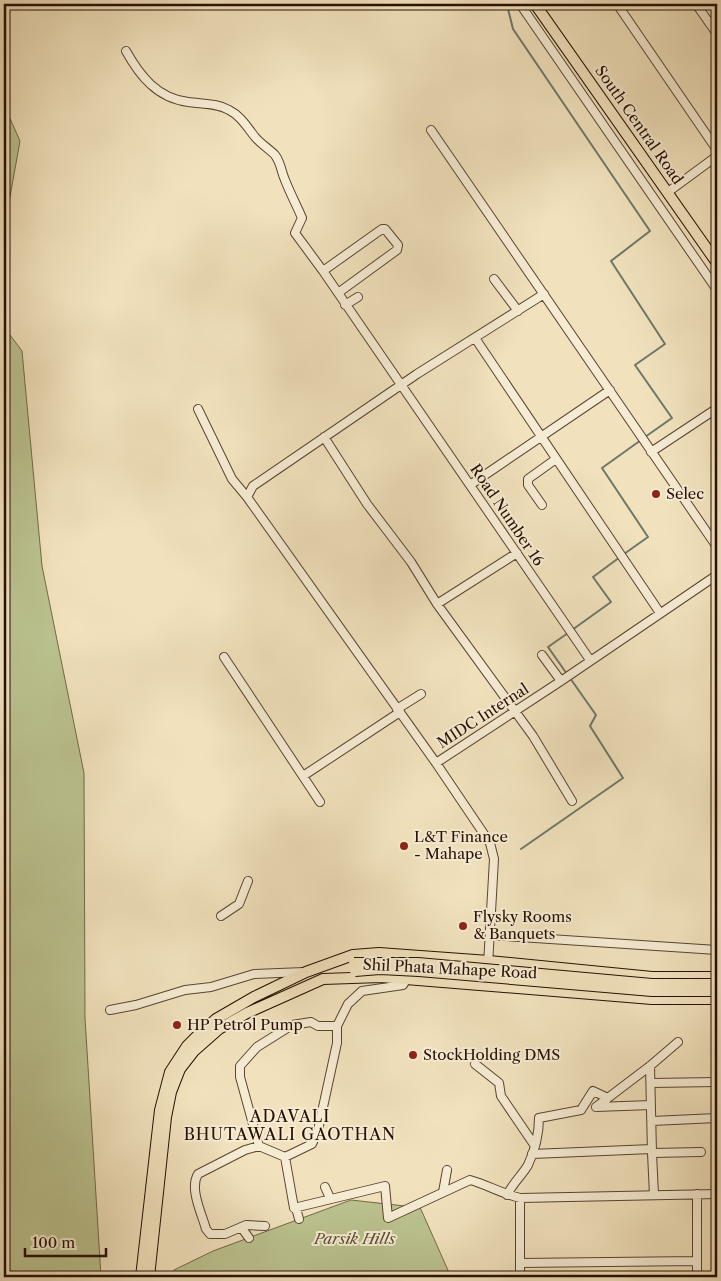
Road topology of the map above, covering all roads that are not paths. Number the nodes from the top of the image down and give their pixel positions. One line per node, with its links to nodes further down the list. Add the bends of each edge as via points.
1 (520, 4): 16 (street)
2 (535, 4): 11 (main road, South Central Road)
3 (544, 4): 11 (main road, South Central Road)
4 (617, 4): 9 (street)
5 (696, 4): 6 (street)
6 (717, 34)
7 (126, 51): 14 (street, Road Number 16, via 138,73 152,86 168,97 228,109 239,116 274,154 302,218 295,233)
8 (431, 130): 18 (street)
9 (717, 150)
10 (717, 156): 11 (street)
11 (670, 190): 12 (main road, South Central Road); 13 (main road, South Central Road)
12 (717, 252)
13 (717, 263)
14 (323, 271): 17 (street, Road Number 16); 17 (street, via 382,229 398,245 397,250)
15 (494, 279): 21 (street)
16 (717, 290)
17 (338, 293): 20 (street, Road Number 16)
18 (544, 294): 21 (street); 24 (street)
19 (358, 297): 20 (street)
20 (345, 306): 23 (street, Road Number 16)
21 (518, 311): 22 (street)
22 (475, 338): 23 (street); 28 (street)
23 (401, 385): 27 (street); 31 (street, Road Number 16)
24 (610, 390): 28 (street); 29 (street)
25 (198, 409): 32 (street, via 232,478)
26 (717, 411): 29 (street)
27 (324, 437): 32 (street, via 253,486); 37 (street, via 367,504 424,580)
28 (541, 437): 30 (street); 31 (street)
29 (650, 450): 34 (street)
30 (556, 459): 33 (street, via 528,479 528,485); 38 (street)
31 (470, 485): 35 (street, Road Number 16)
32 (247, 497): 44 (street)
33 (542, 505)
34 (717, 547)
35 (516, 553): 37 (street); 41 (street, Road Number 16)
36 (717, 575): 38 (street, MIDC Internal)
37 (437, 604): 45 (street)
38 (660, 613): 41 (street, MIDC Internal)
39 (542, 655): 42 (street)
40 (224, 657): 47 (street)
41 (590, 660): 42 (street, MIDC Internal)
42 (561, 681): 45 (street, MIDC Internal)
43 (421, 694): 44 (street)
44 (398, 710): 46 (street); 47 (street)
45 (513, 711): 46 (street, MIDC Internal); 48 (street, via 533,736)
46 (436, 763): 52 (street, MIDC Internal, via 490,843 494,859)
47 (303, 776): 49 (street)
48 (572, 801)
49 (320, 802)
50 (248, 881): 51 (street, via 239,904)
51 (222, 916)
52 (490, 935): 53 (street); 55 (street, MIDC Internal)
53 (717, 950)
54 (411, 955): 55 (main road, Shil Phata Mahape Road); 57 (main road, Shil Phata Mahape Road, via 353,955); 62 (street)
55 (488, 961): 59 (main road, Shil Phata Mahape Road, via 652,977); 63 (street, MIDC Internal)
56 (355, 967): 57 (main road); 61 (main road); 64 (main road, bridge, via 418,964 652,984); 66 (main road, bridge, via 652,991)
57 (319, 968): 58 (main road, Shil Phata Mahape Road)
58 (306, 972): 68 (street, via 254,974); 105 (main road, Shil Phata Mahape Road, via 216,1019 187,1046 170,1072 160,1110)
59 (717, 977)
60 (369, 978): 61 (main road, Shil Phata Mahape Road); 62 (main road, Shil Phata Mahape Road); 65 (street)
61 (323, 979): 105 (main road, Shil Phata Mahape Road, via 247,1013 219,1030 194,1051 180,1069 166,1117)
62 (408, 979): 63 (main road, Shil Phata Mahape Road); 65 (street, via 404,985)
63 (487, 984): 67 (main road, Shil Phata Mahape Road, via 652,999)
64 (717, 984)
65 (371, 990): 69 (street, via 356,995)
66 (717, 991)
67 (717, 998)
68 (110, 1010)
69 (337, 1026): 81 (street, via 318,1026 311,1022 292,1025 256,1048 240,1066 240,1077); 86 (street, via 337,1043 318,1130 312,1144)
70 (678, 1042): 72 (street)
71 (476, 1064): 82 (street, via 499,1083 501,1096)
72 (650, 1066): 74 (street); 75 (street)
73 (717, 1082): 74 (street)
74 (651, 1083): 76 (street)
75 (608, 1098): 77 (street); 78 (street, via 593,1091)
76 (651, 1105): 77 (street); 80 (street)
77 (596, 1107): 78 (street)
78 (582, 1108): 82 (street, via 539,1118 539,1135)
79 (717, 1118): 80 (street)
80 (652, 1121): 83 (street)
81 (259, 1146): 86 (street); 101 (street, via 204,1170 195,1178 196,1196 210,1234 225,1234)
82 (534, 1146): 85 (street)
83 (652, 1151): 84 (street); 85 (street); 94 (street)
84 (701, 1152)
85 (532, 1154): 93 (street, via 528,1166 514,1181)
86 (285, 1158): 98 (street)
87 (447, 1170): 90 (street)
88 (325, 1187): 95 (street)
89 (364, 1190): 90 (street, via 386,1186 388,1218); 95 (street); 97 (street)
90 (443, 1192): 93 (street, via 470,1180)
91 (697, 1194): 92 (street); 94 (street); 103 (street)
92 (717, 1194)
93 (507, 1195): 96 (street)
94 (654, 1195): 96 (street)
95 (330, 1198): 98 (street)
96 (520, 1198): 104 (street)
97 (367, 1199)
98 (296, 1208): 99 (street)
99 (299, 1219)
100 (265, 1226): 101 (street)
101 (241, 1227): 102 (street)
102 (249, 1238)
103 (696, 1261): 104 (street); 107 (street)
104 (520, 1263): 106 (street)
105 (145, 1277)
106 (520, 1277)
107 (697, 1277)

